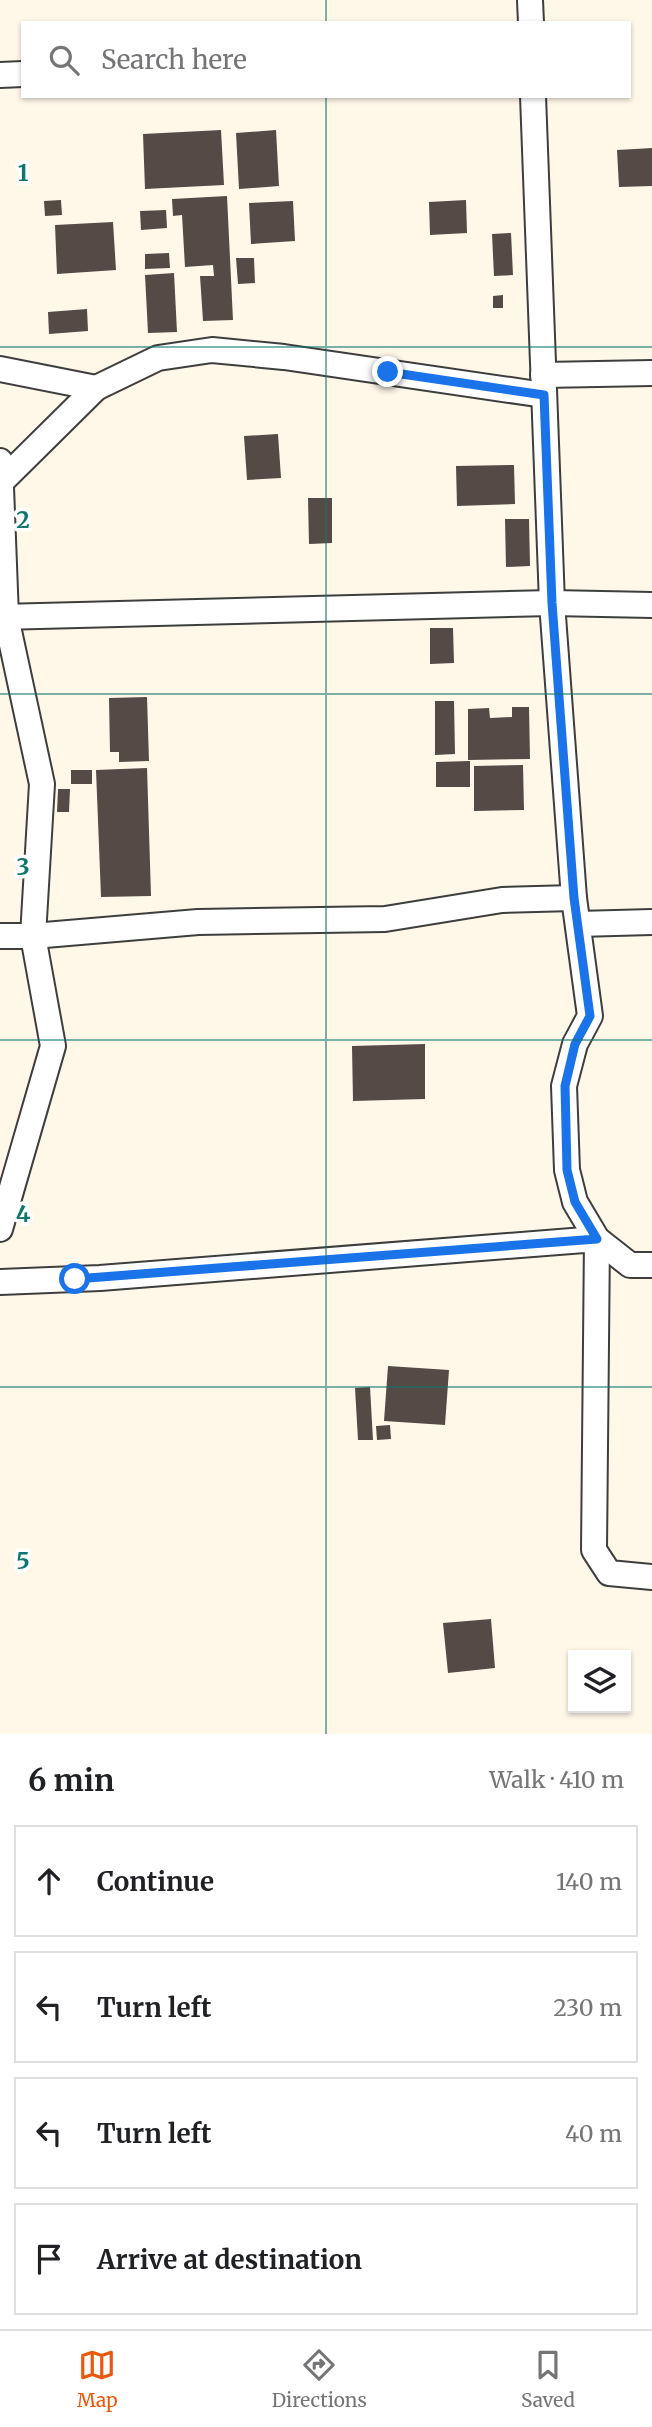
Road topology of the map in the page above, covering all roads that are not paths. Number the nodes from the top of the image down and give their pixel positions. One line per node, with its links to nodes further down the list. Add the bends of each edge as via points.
1 (530, 0): 2 (street)
2 (531, 21)
3 (21, 74): 4 (street)
4 (0, 75)
5 (533, 98): 8 (street)
6 (0, 369): 9 (street)
7 (652, 373): 8 (street)
8 (543, 385): 9 (street, via 212,350 159,358); 12 (street)
9 (96, 388): 11 (street)
10 (0, 461): 11 (street)
11 (1, 482): 14 (street)
12 (552, 603): 13 (street); 14 (street); 15 (street)
13 (652, 605)
14 (3, 617): 19 (street, via 42,784)
15 (574, 898): 17 (street); 19 (street, via 502,900 385,919 198,922)
16 (652, 922): 17 (street)
17 (578, 924): 21 (street, via 590,1016 575,1044 565,1086 567,1170 575,1202)
18 (0, 936): 19 (street)
19 (33, 936): 20 (street, via 53,1046)
20 (0, 1228)
21 (597, 1239): 22 (street, via 630,1265); 23 (street); 24 (street, via 594,1550 609,1573)
22 (652, 1265)
23 (0, 1282)
24 (652, 1577)

